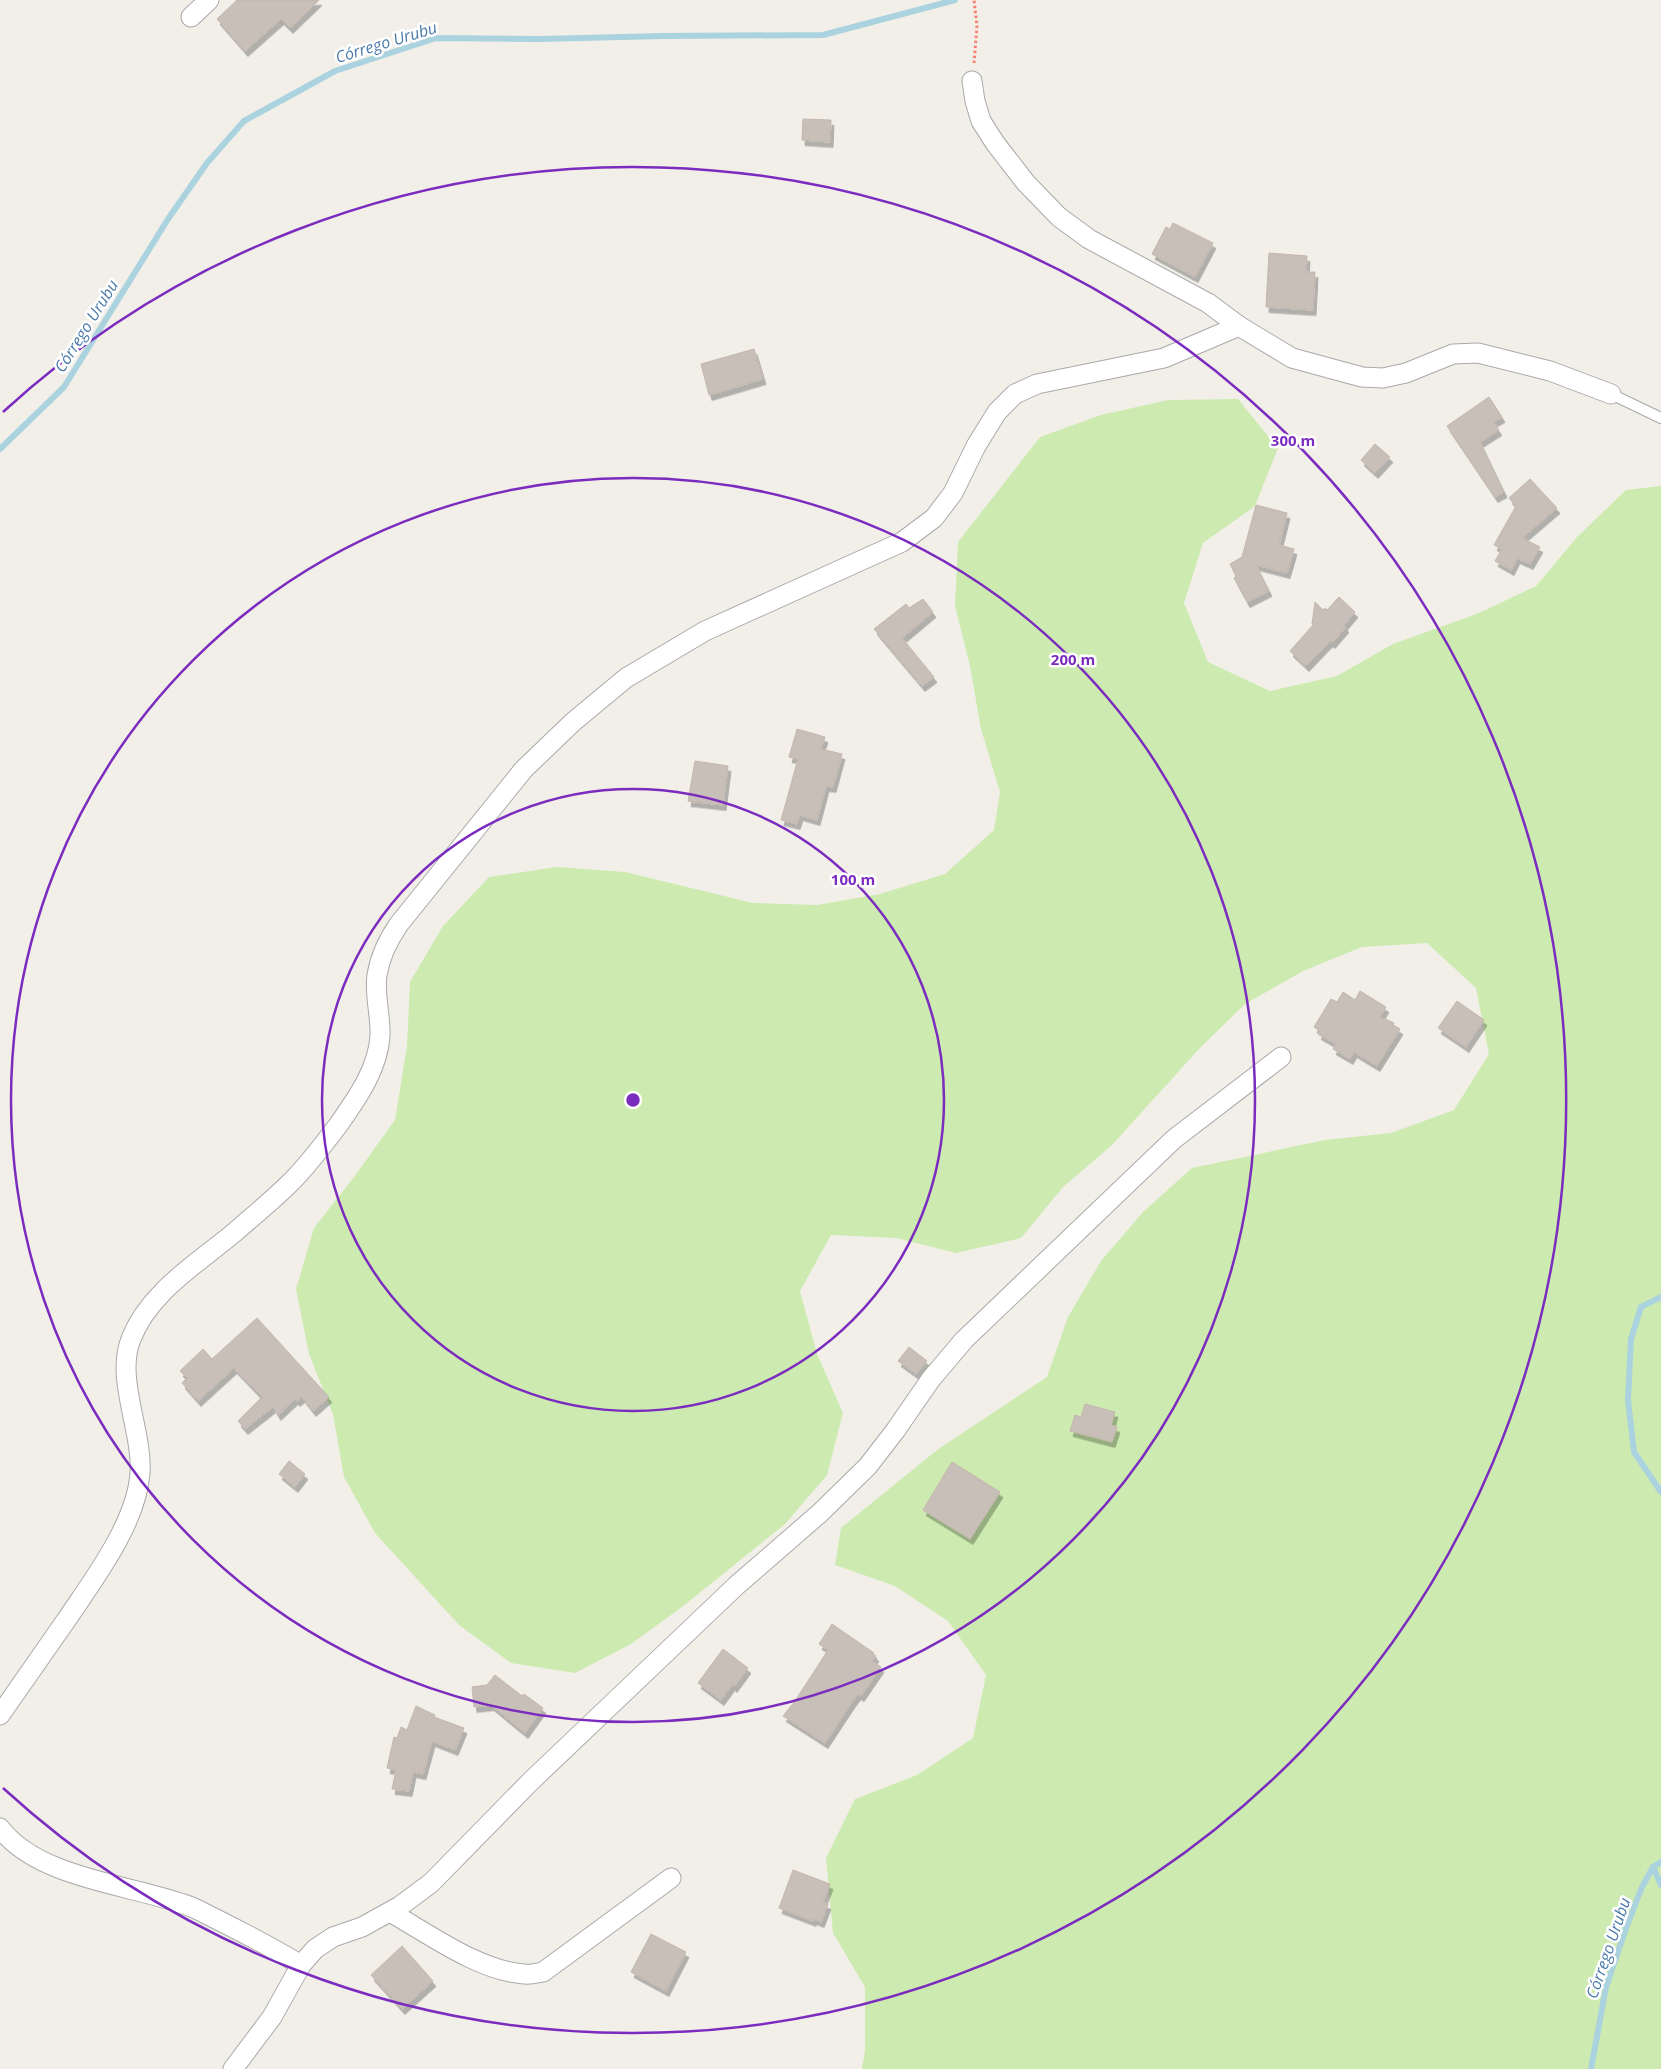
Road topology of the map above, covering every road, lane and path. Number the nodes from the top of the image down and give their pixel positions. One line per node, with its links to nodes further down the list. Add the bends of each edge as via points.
1 (209, 0): 3 (street)
2 (974, 0): 4 (path, via 978,26)
3 (191, 17)
4 (972, 81): 5 (street, via 981,121 995,143 1026,183 1060,217 1089,239 1208,303)
5 (1239, 326): 6 (street, via 1292,358 1362,377 1383,378 1453,354 1478,353 1550,371); 9 (street, via 1164,358 1037,384 1015,394 997,412 953,493 934,518 902,542 705,631 626,678 524,768 385,944 377,976 380,1036 377,1053 369,1077 338,1124 291,1182 167,1288 138,1322 127,1360 128,1397 139,1450 140,1474 136,1494 122,1530 97,1576)
6 (1611, 394): 7 (lane)
7 (1661, 418)
8 (1281, 1057): 12 (street, via 1174,1138 964,1340 931,1379 868,1466 729,1592 430,1882)
9 (0, 1715)
10 (0, 1828): 13 (street, via 25,1852 57,1867 184,1904 251,1936)
11 (671, 1878): 12 (street, via 543,1972 525,1975 498,1969 465,1955)
12 (390, 1912): 13 (street, via 333,1937 315,1949)
13 (301, 1965): 14 (street, via 272,2018)
14 (233, 2069)

